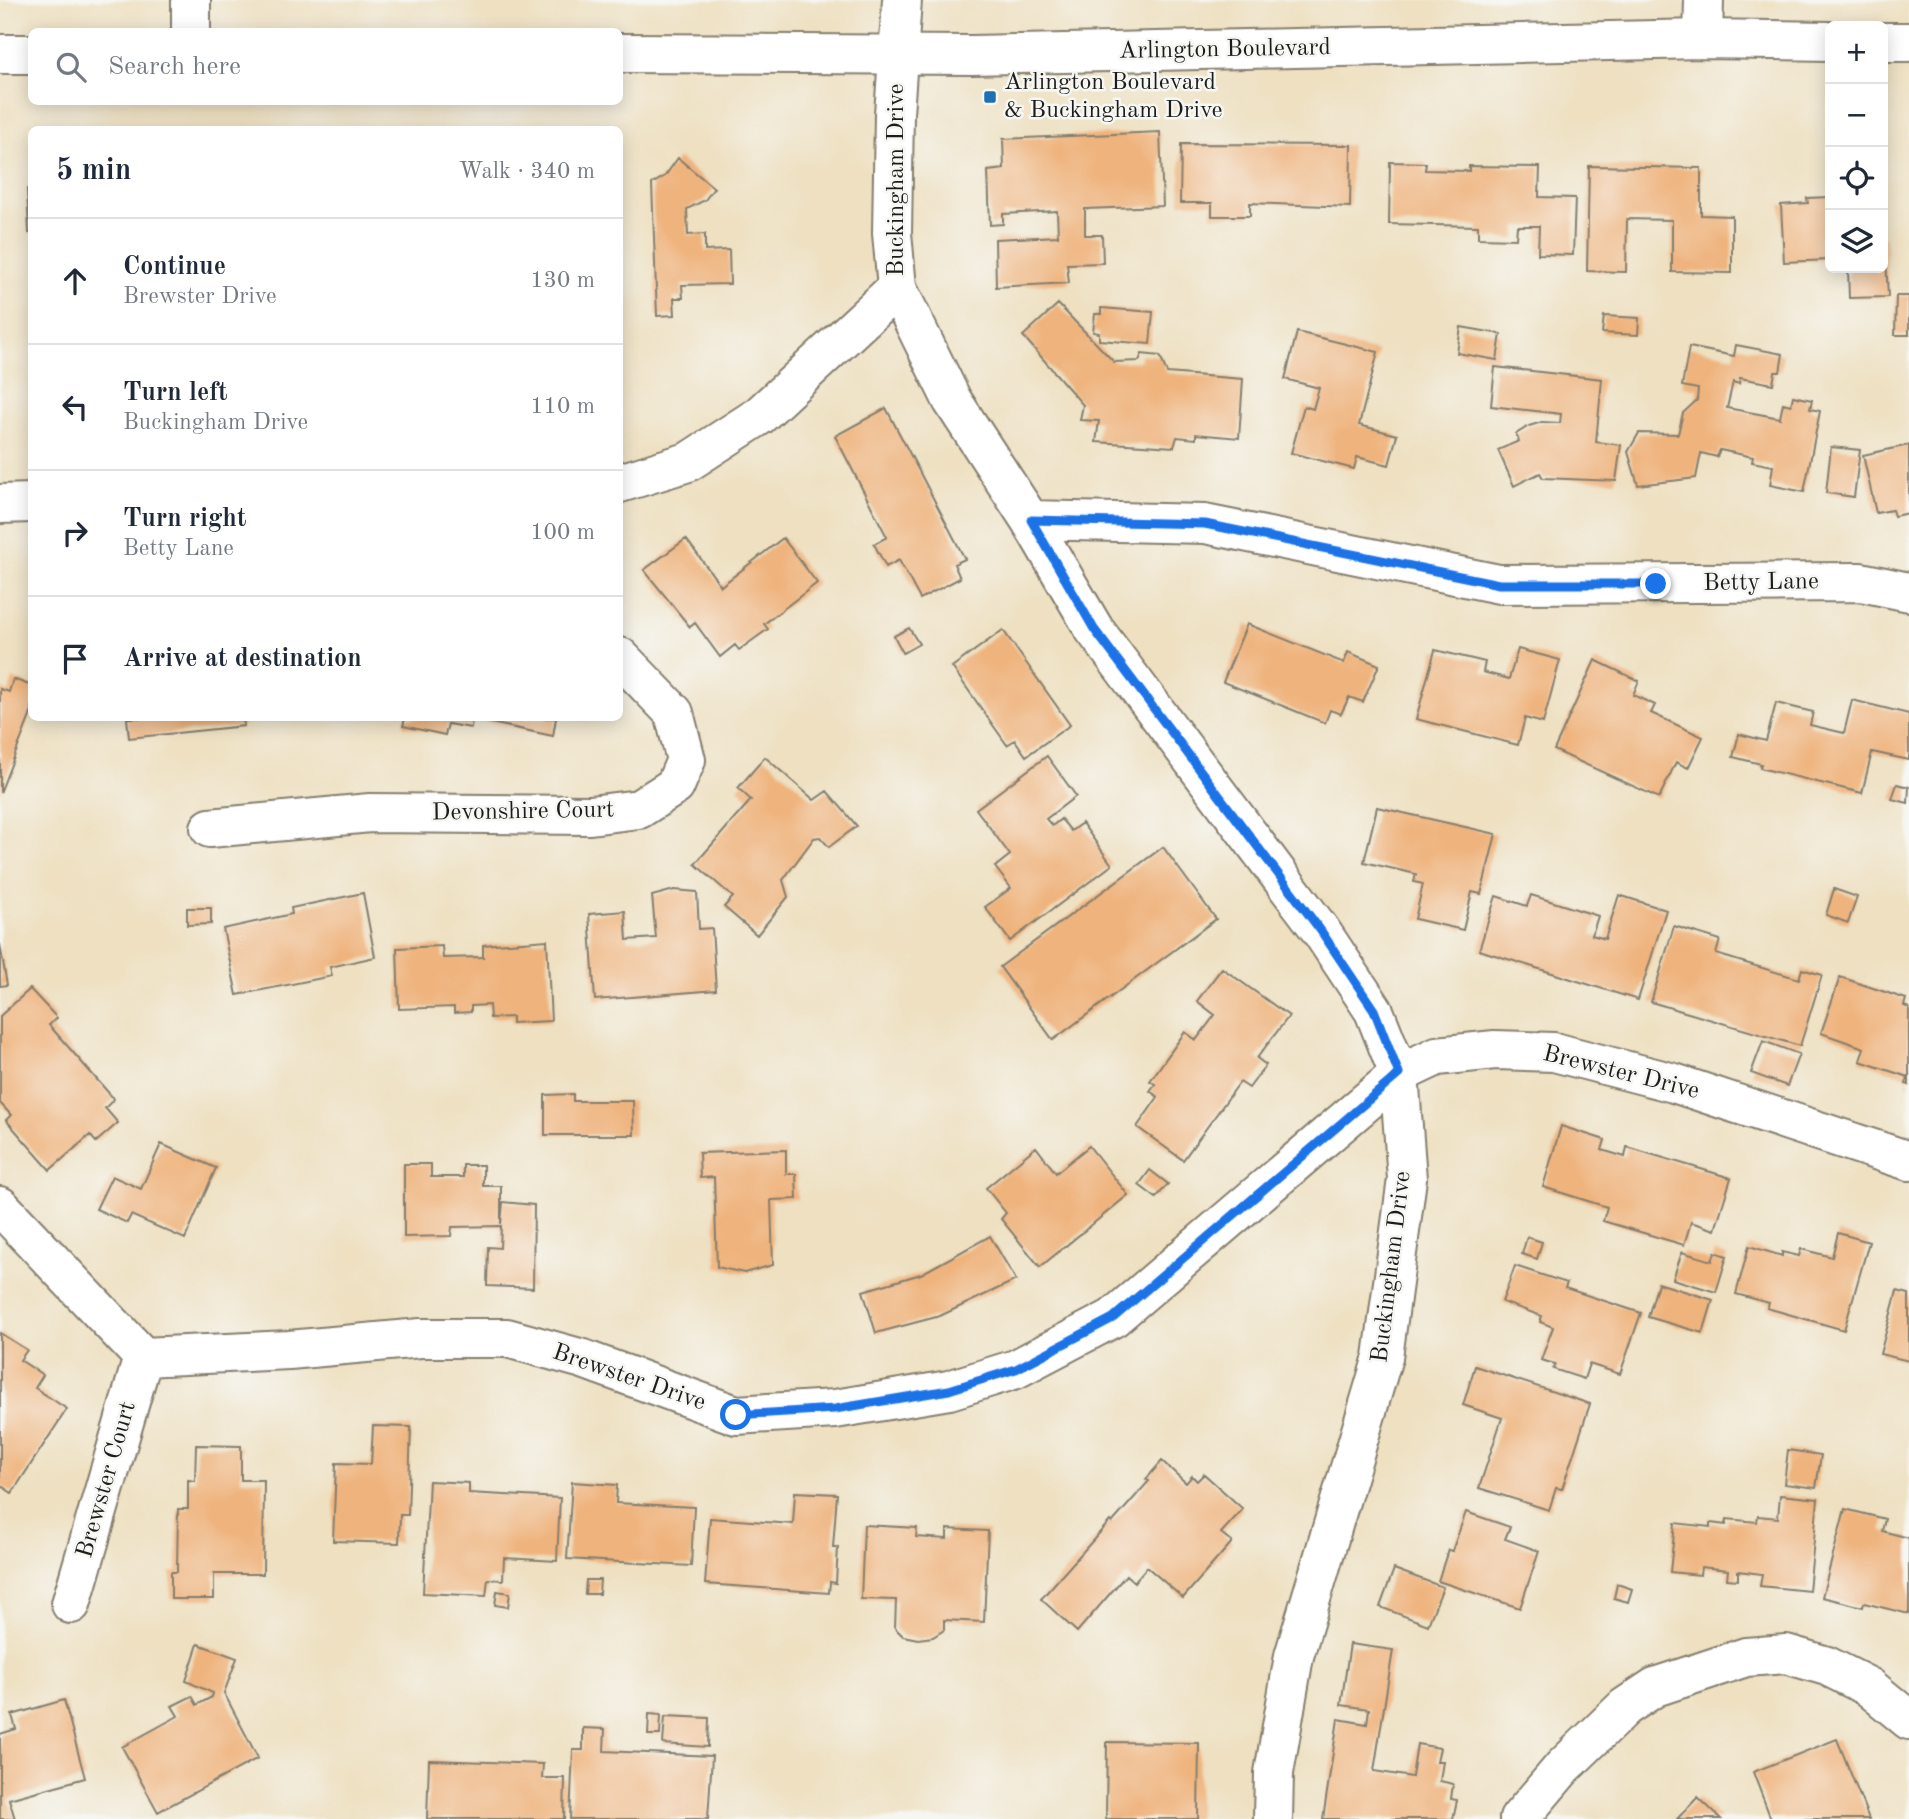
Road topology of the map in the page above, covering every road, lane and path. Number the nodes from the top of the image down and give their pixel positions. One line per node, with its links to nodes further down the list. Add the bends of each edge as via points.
1 (191, 0): 4 (street)
2 (902, 0): 12 (street, Buckingham Drive)
3 (1704, 0): 5 (street)
4 (191, 28)
5 (1703, 39): 6 (street, Arlington Boulevard); 12 (street, Arlington Boulevard)
6 (1825, 41)
7 (1888, 42): 8 (street)
8 (1909, 42)
9 (623, 53): 12 (street, Arlington Boulevard)
10 (0, 54): 11 (street)
11 (28, 54)
12 (899, 55): 13 (street, Buckingham Drive, via 892,233)
13 (897, 288): 14 (street, via 759,416 688,462); 17 (street, Buckingham Drive, via 952,400)
14 (623, 482)
15 (28, 503): 16 (street)
16 (0, 504)
17 (1031, 520): 18 (street, Betty Lane, via 1205,524 1499,584 1861,582); 21 (street, Buckingham Drive, via 1094,629 1321,931 1374,1010)
18 (1909, 592)
19 (623, 660): 20 (street, Devonshire Court, via 674,713 687,760 675,786 639,808 590,815 370,813)
20 (210, 828)
21 (1399, 1074): 22 (street, Brewster Drive, via 1437,1056 1554,1052 1674,1083); 24 (street, Brewster Drive, via 1113,1318 1016,1369 949,1390 835,1409 736,1415 583,1359 507,1338 421,1338); 27 (street, Buckingham Drive, via 1407,1179 1383,1357 1294,1656 1274,1773)
22 (1909, 1161)
23 (0, 1206): 24 (street)
24 (143, 1357): 25 (street, Brewster Court)
25 (71, 1604)
26 (1909, 1720): 28 (street, via 1868,1687 1827,1666 1786,1654 1746,1657 1655,1687 1625,1707 1563,1767)
27 (1273, 1819)
28 (1519, 1819)

